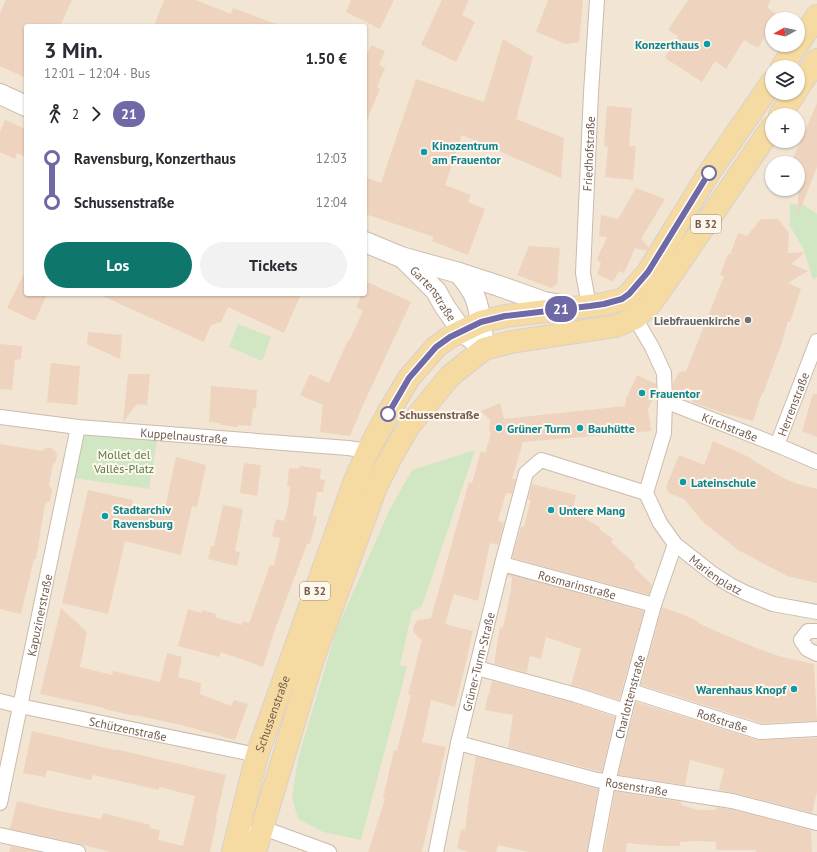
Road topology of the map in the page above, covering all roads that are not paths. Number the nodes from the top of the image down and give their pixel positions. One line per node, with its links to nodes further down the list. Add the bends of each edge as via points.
1 (597, 0): 14 (street, Friedhofstraße)
2 (817, 16): 3 (main road)
3 (805, 34)
4 (817, 60): 5 (main road)
5 (805, 78)
6 (765, 92): 13 (main road, B 32, via 709,173 648,272)
7 (0, 94): 8 (main road)
8 (24, 105)
9 (765, 136): 15 (main road, B 32, via 664,285 648,307)
10 (367, 243): 11 (main road, Gartenstraße)
11 (401, 257): 12 (main road, Gartenstraße); 17 (main road, Gartenstraße, via 436,291)
12 (459, 273): 14 (main road, Gartenstraße, via 544,302); 16 (main road, via 475,298)
13 (622, 299): 14 (main road, Schussenstraße / B 32); 15 (main road)
14 (582, 307): 16 (main road, Schussenstraße / B 32, via 505,316)
15 (635, 318): 19 (main road, Schussenstraße / B 32, via 616,326 511,342); 20 (street, via 664,373)
16 (481, 322): 17 (main road, Schussenstraße / B 32); 19 (main road)
17 (462, 332): 19 (main road, Gartenstraße); 24 (main road, Schussenstraße / B 32, via 436,347 409,378)
18 (817, 341): 23 (street, Herrenstraße)
19 (484, 349): 44 (main road, Schussenstraße / B 32, via 450,376 426,404 409,426 376,487 312,662)
20 (665, 401): 23 (street, Kirchstraße); 26 (street, via 664,433)
21 (0, 417): 22 (street, Kuppelnaustraße)
22 (78, 428): 24 (street, Kuppelnaustraße); 36 (street, Kapuzinerstraße)
23 (777, 445): 25 (street, Kirchstraße)
24 (368, 451): 40 (main road, Schussenstraße / B 32)
25 (817, 462)
26 (646, 493): 27 (street, Marienplatz, via 660,523); 28 (street, Grüner-Turm-Straße, via 541,460 526,473)
27 (675, 544): 29 (street, Charlottenstraße); 30 (street, Marienplatz, via 713,574 746,593 773,604)
28 (502, 564): 29 (street, Rosmarinstraße); 33 (street, Grüner-Turm-Straße)
29 (654, 605): 34 (street, Charlottenstraße)
30 (817, 612)
31 (817, 631): 32 (street, via 808,631 801,640 806,649)
32 (817, 654)
33 (477, 668): 37 (street, via 576,695); 39 (street, Grüner-Turm-Straße)
34 (631, 691): 37 (street, Charlottenstraße); 38 (street, Roßstraße, via 760,732)
35 (0, 701): 36 (street, Schützenstraße)
36 (20, 706): 40 (street, Schützenstraße); 42 (street, Kapuzinerstraße)
37 (625, 712): 41 (street, Charlottenstraße)
38 (817, 729)
39 (458, 743): 41 (street, Rosenstraße); 50 (street, Grüner-Turm-Straße)
40 (250, 754): 46 (main road, Schussenstraße / B 32)
41 (608, 782): 43 (street, Rosenstraße, via 732,801); 51 (street, Charlottenstraße)
42 (0, 803)
43 (817, 823)
44 (263, 828): 46 (street); 48 (main road, Schussenstraße / B 32); 49 (street)
45 (0, 836): 47 (street)
46 (235, 846)
47 (78, 852)
48 (255, 852)
49 (329, 852)
50 (436, 852)
51 (595, 852)

